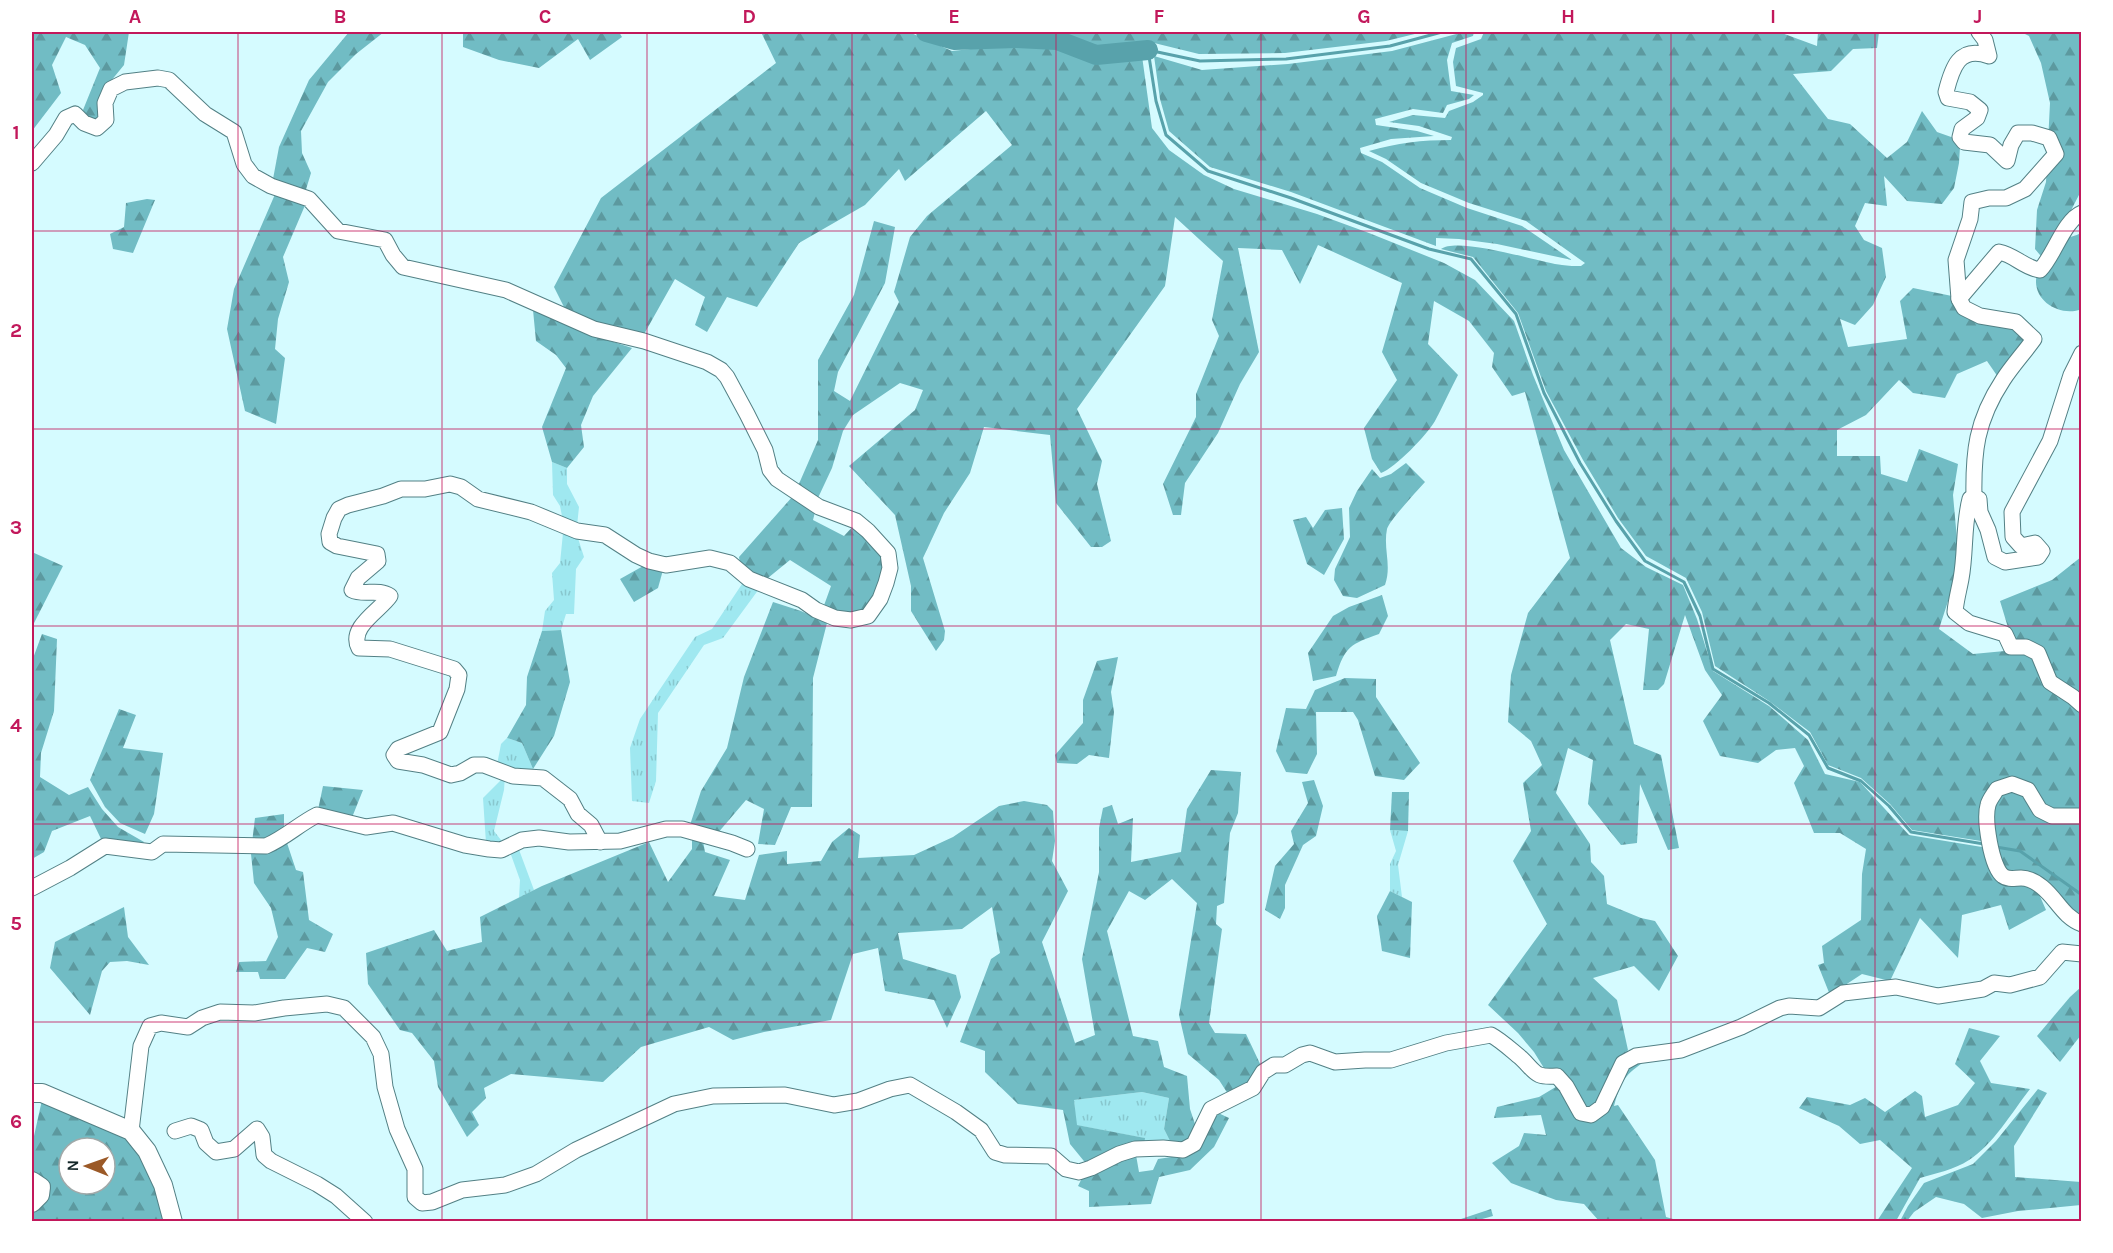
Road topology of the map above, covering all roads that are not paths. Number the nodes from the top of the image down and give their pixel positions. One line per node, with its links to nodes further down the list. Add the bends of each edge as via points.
1 (1979, 32): 4 (street, via 1989,56 1978,52 1957,61 1946,92 1948,98 1970,102 1980,110 1977,118 1962,129 1960,137 1964,142 1990,145 2007,161 2018,133 2032,133 2049,138 2056,154 2025,189 2006,198 1972,202 1956,260)
2 (32, 163): 9 (street, via 66,118 75,114 97,128 106,120 105,103 111,89 124,82 169,80 205,114 234,132 244,164 253,176 309,200 338,231 385,240 403,267 506,290 594,329 665,348 721,370 747,414 777,479 819,507 856,521 888,553 890,568 880,599 868,616 851,620 835,618 749,579 730,563 710,558 666,565 649,561 605,535 563,527 531,512 478,499 450,484 401,489 339,509 329,534 330,542 377,554 378,561 358,578 352,590 390,596 358,631 359,648 390,649 454,669 459,675 440,732 398,749 394,755 398,761 451,775 484,765 513,776 543,777 570,800)
3 (2082, 213): 4 (street, via 2067,226 2040,270 1999,252)
4 (1959, 299): 6 (street, via 1964,308 1980,316 2016,322 2034,339 1988,406 1974,456)
5 (2082, 352): 6 (street, via 2049,441 2012,512 2013,537 2021,546 2035,543 2042,551 2038,557 2005,562 1995,557 1979,499)
6 (1974, 499): 7 (street, via 1970,499 1965,519 1955,612 1969,623 2005,634 2011,647 2026,647 2038,653 2050,682)
7 (2082, 705)
8 (2082, 816): 12 (street, via 2052,816 2040,810 2028,790 2012,784 1997,789 1988,806 1987,821 1993,862 2003,876 2036,882 2072,921)
9 (600, 842): 10 (street, via 682,829); 11 (street, via 569,843 539,838 522,840 501,850 489,849 393,823 366,827 317,815 266,846 163,844 152,852 105,846)
10 (747, 849)
11 (32, 888)
12 (2082, 924)
13 (2082, 954): 15 (street, via 2062,952 2040,977 2010,985 1994,983 1983,989 1938,996 1896,987 1843,993 1819,1008 1780,1008 1681,1050 1636,1056 1623,1063 1602,1107 1592,1115 1581,1113 1557,1076 1544,1077 1531,1070 1491,1035 1446,1043 1391,1060 1335,1062 1310,1053 1285,1065 1274,1065 1263,1072 1253,1088 1212,1109 1194,1144 1183,1150 1135,1149 1078,1172 1066,1169 1051,1156 996,1152 981,1130 910,1085 834,1105 785,1095 714,1096 674,1104 576,1150 536,1174 505,1185 462,1190 422,1203 415,1197 415,1169 397,1129 381,1054 373,1037 344,1008 327,1004 254,1014 220,1012 188,1027 161,1023 150,1026 141,1046)
14 (32, 1093): 15 (main road, via 42,1093)
15 (131, 1131): 19 (main road, via 147,1151 163,1185)
16 (175, 1131): 20 (street, via 191,1126 201,1130 206,1143 216,1152 234,1149 256,1129 262,1137 264,1155 271,1161 327,1190)
17 (32, 1181): 18 (main road, via 41,1187 40,1195)
18 (32, 1203)
19 (173, 1221)
20 (365, 1221)

